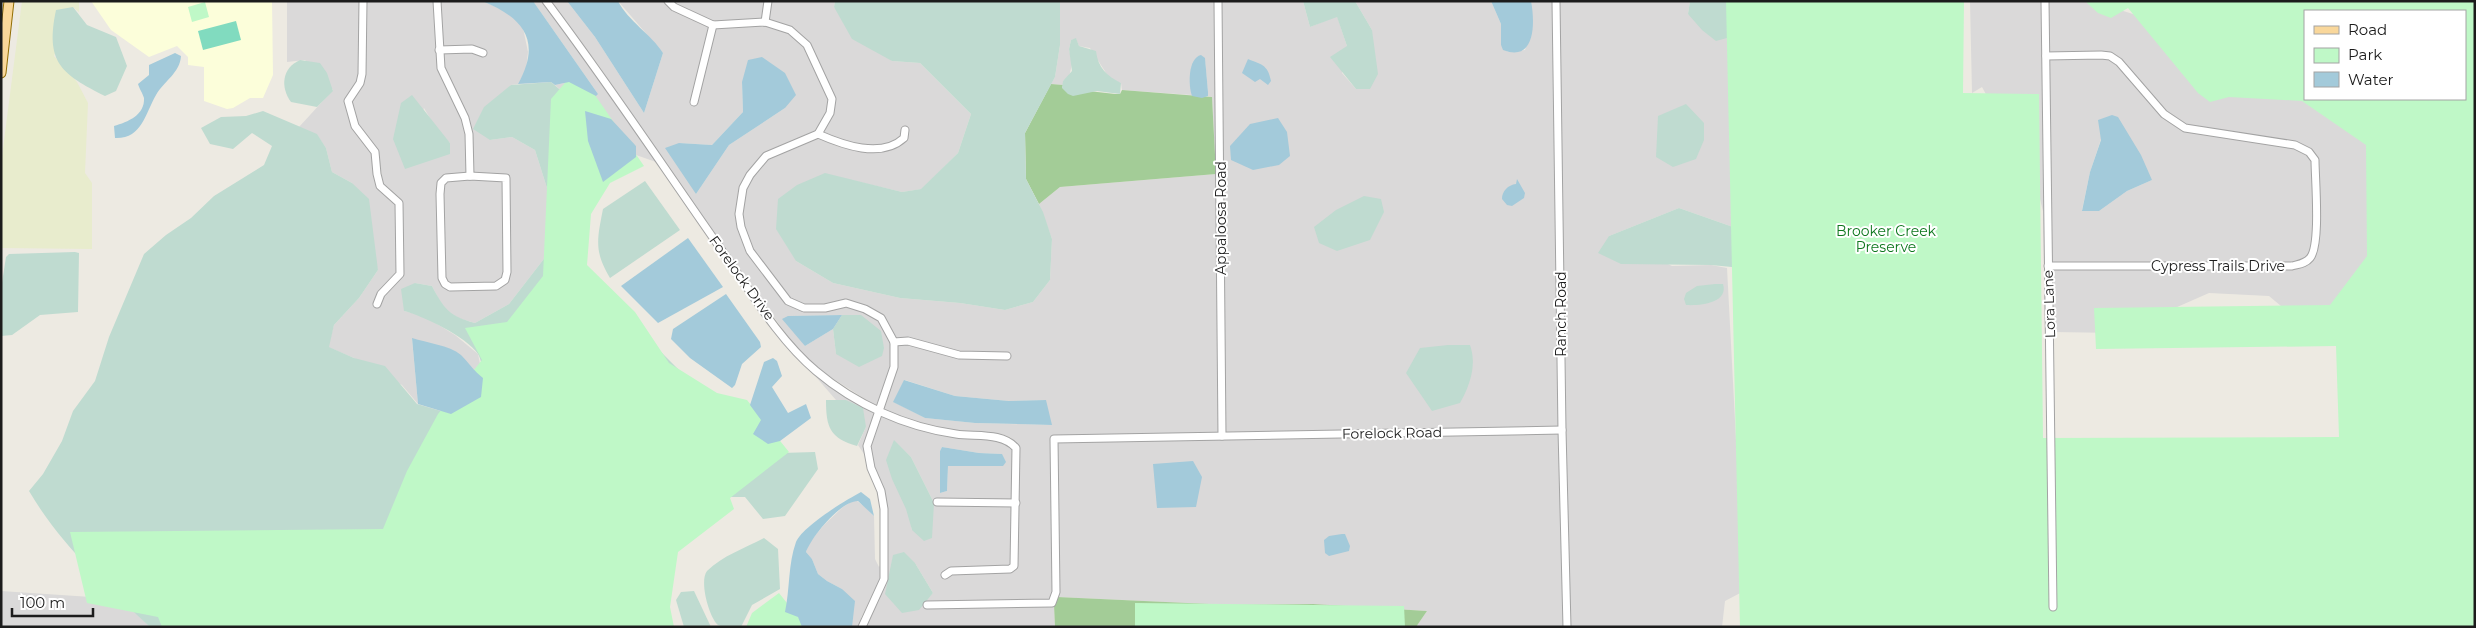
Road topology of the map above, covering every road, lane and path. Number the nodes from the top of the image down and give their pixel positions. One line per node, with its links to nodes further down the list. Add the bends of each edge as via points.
1 (9, 1): 15 (main road)
2 (363, 1): 21 (street, via 362,74 348,101 355,126 375,152 380,186 399,203 400,274 381,294)
3 (436, 1): 12 (street)
4 (546, 1): 24 (street, Forelock Drive, via 597,68 687,202 792,348 816,371)
5 (668, 1): 11 (street)
6 (768, 1): 10 (street)
7 (1218, 1): 26 (street, Appaloosa Road)
8 (1556, 1): 25 (street, Ranch Road)
9 (2045, 1): 14 (street, Lora Lane)
10 (765, 22): 11 (street); 18 (street, via 790,30 807,45 824,78 832,98 830,113)
11 (713, 25): 16 (street)
12 (438, 50): 13 (street, via 472,49); 19 (street, via 441,68 467,126)
13 (483, 53)
14 (2046, 56): 20 (street, Lora Lane); 20 (street, Cypress Trails Drive, via 2110,56 2164,114 2185,128 2295,145 2309,152 2315,160 2316,240 2310,258 2292,266)
15 (1, 74)
16 (694, 102)
17 (904, 130): 18 (street, via 904,138 899,143 879,149 840,144)
18 (818, 134): 22 (street, via 766,156 750,175 743,188 739,214 741,227 750,251 788,301 804,308 846,304 865,309 880,318)
19 (470, 176): 19 (street, via 446,178 441,183 442,278 450,287 496,286 505,280 507,272 506,178)
20 (2048, 266): 31 (street, Lora Lane)
21 (377, 304)
22 (894, 342): 23 (street, via 908,342 959,355); 24 (street, via 894,367)
23 (1007, 356)
24 (878, 411): 28 (street, Forelock Drive, via 951,434 1009,440 1016,448); 32 (street, via 867,446 884,509 884,579)
25 (1562, 430): 26 (street, Forelock Road); 33 (street, Ranch Road)
26 (1222, 436): 30 (street, Forelock Road, via 1054,439 1056,592 1052,603)
27 (938, 502): 28 (street)
28 (1016, 503): 29 (street, via 1014,566 1010,569 951,571)
29 (945, 576)
30 (927, 606)
31 (2054, 607)
32 (862, 627)
33 (1567, 627)

